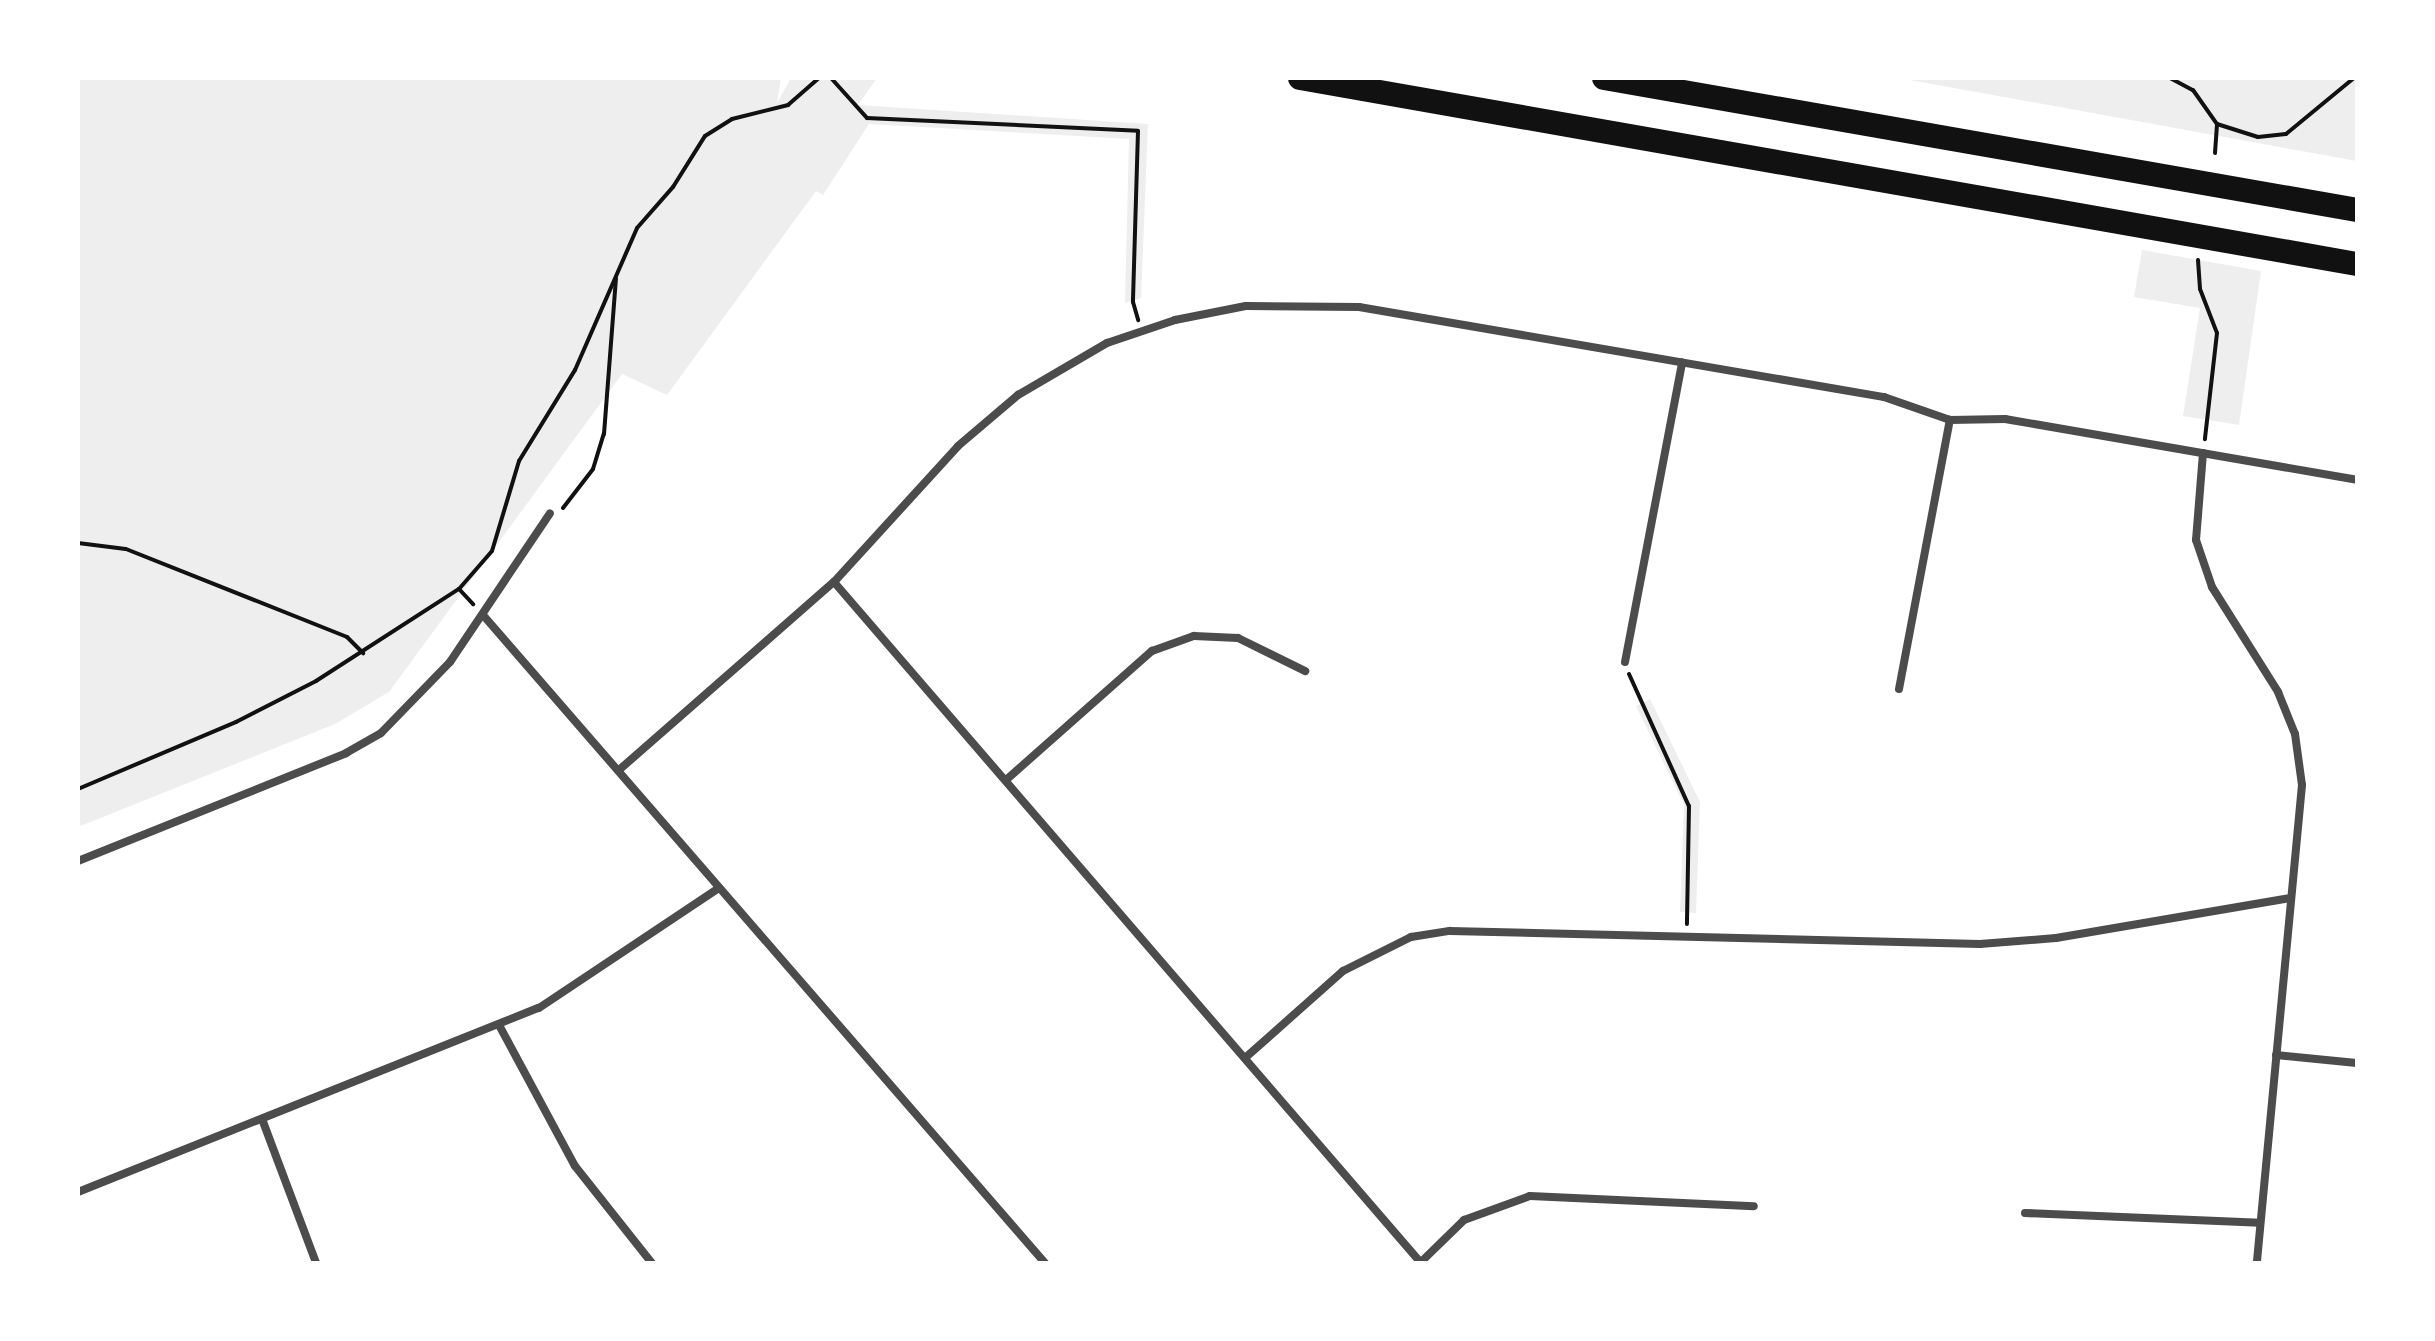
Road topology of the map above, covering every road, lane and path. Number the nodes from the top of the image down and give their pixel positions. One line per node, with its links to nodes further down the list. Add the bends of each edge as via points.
1 (819, 78): 12 (path, via 788,105 732,119 705,136 673,187 637,228)
2 (831, 78): 13 (path, via 867,118 1138,131 1133,302)
3 (1300, 78): 11 (highway)
4 (1604, 78): 9 (highway)
5 (2170, 78): 7 (path, via 2193,90)
6 (2354, 78): 7 (path, via 2286,134 2258,137)
7 (2217, 124): 8 (path)
8 (2215, 153)
9 (2357, 210)
10 (2198, 260): 16 (path, via 2200,289 2217,333)
11 (2357, 264)
12 (616, 273): 18 (path, via 604,434 578,493 562,510); 22 (path, via 575,370 519,461 492,551 459,589)
13 (1141, 330): 14 (street, via 1246,306 1318,304); 20 (street, via 1049,374 988,419)
14 (1682, 362): 15 (street, via 1884,397); 23 (street)
15 (1950, 420): 16 (street, via 2005,419); 25 (street)
16 (2203, 453): 17 (street); 31 (street, via 2196,540 2212,587 2278,692 2295,734 2302,785)
17 (2357, 480)
18 (550, 513): 21 (street)
19 (78, 543): 22 (path, via 126,549 347,637)
20 (834, 582): 26 (street); 27 (street)
21 (483, 615): 26 (street); 29 (street, via 422,696 381,733 346,753)
22 (363, 653): 28 (path, via 236,722)
23 (1625, 662): 32 (path, via 1689,806)
24 (1305, 671): 27 (street, via 1238,638 1194,636 1152,651)
25 (1899, 689)
26 (619, 770): 30 (street)
27 (1006, 780): 35 (street)
28 (78, 789)
29 (78, 861)
30 (719, 888): 33 (street, via 563,994); 44 (street)
31 (2291, 898): 32 (street, via 2056,938 1995,943); 34 (street)
32 (1687, 938): 35 (street, via 1499,929 1411,937 1343,971)
33 (499, 1025): 37 (street); 43 (street, via 575,1166)
34 (2276, 1055): 36 (street); 41 (street)
35 (1245, 1058): 45 (street)
36 (2357, 1063)
37 (262, 1119): 38 (street); 42 (street)
38 (78, 1192)
39 (1754, 1206): 45 (street, via 1530,1196 1464,1220)
40 (2025, 1213): 41 (street)
41 (2260, 1223): 46 (street)
42 (316, 1263)
43 (652, 1263)
44 (1045, 1263)
45 (1421, 1263)
46 (2257, 1263)

